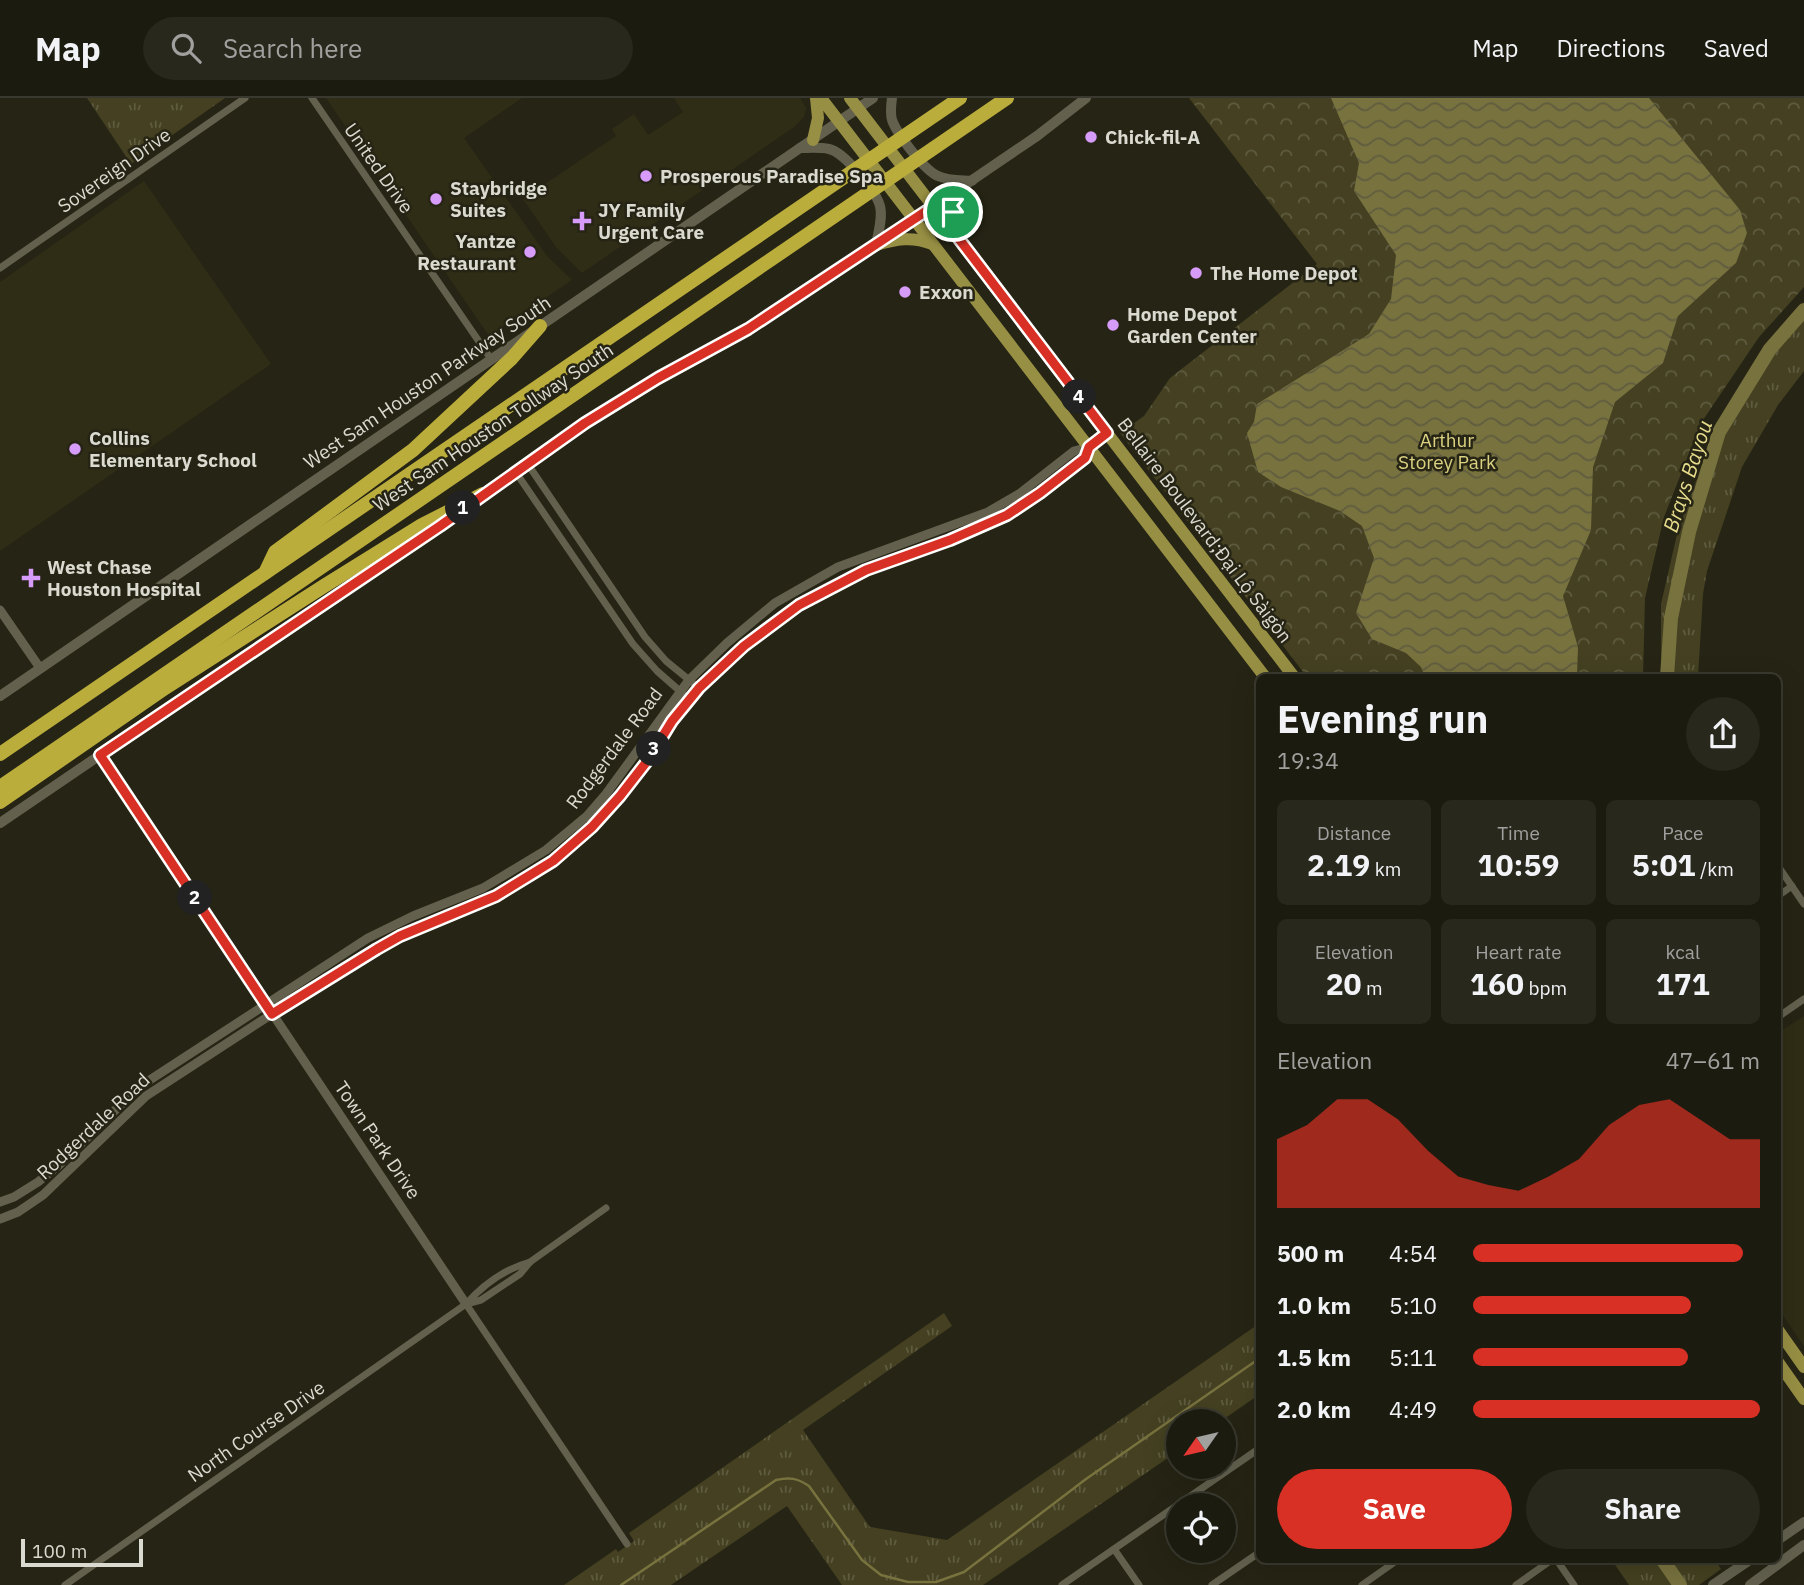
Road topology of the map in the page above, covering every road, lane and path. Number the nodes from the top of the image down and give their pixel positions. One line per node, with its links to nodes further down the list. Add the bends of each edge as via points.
1 (245, 98): 20 (street, Sovereign Drive)
2 (312, 98): 22 (street, United Drive)
3 (819, 98): 10 (main road); 11 (main road)
4 (873, 98): 9 (main road, West Sam Houston Parkway South)
5 (892, 98): 13 (main road, via 895,126 923,164 935,175)
6 (960, 98): 31 (highway, West Sam Houston Tollway South)
7 (1007, 98): 46 (highway, West Sam Houston Tollway South)
8 (1086, 98): 13 (main road)
9 (854, 103): 10 (main road, West Sam Houston Parkway South); 15 (main road, Bellaire Boulevard;Đại Lộ Sàigòn)
10 (839, 122): 11 (main road, West Sam Houston Parkway South); 16 (main road)
11 (813, 140): 12 (main road, West Sam Houston Parkway South)
12 (800, 148): 19 (main road, via 830,149 852,166 881,209); 21 (main road, West Sam Houston Parkway South)
13 (972, 181): 14 (main road)
14 (958, 190): 15 (main road); 17 (main road, via 953,212)
15 (933, 206): 16 (main road); 17 (main road, Bellaire Boulevard;Đại Lộ Sàigòn)
16 (914, 220): 18 (main road); 19 (main road)
17 (956, 235): 23 (main road, Bellaire Boulevard;Đại Lộ Sàigòn)
18 (932, 244): 19 (main road, via 902,238); 24 (main road)
19 (876, 245): 25 (main road)
20 (0, 268)
21 (540, 326): 22 (main road, West Sam Houston Parkway South); 31 (highway, via 413,450 275,552)
22 (491, 359): 36 (main road, West Sam Houston Parkway South)
23 (1107, 433): 24 (street, Rodgerdale Road); 38 (main road, Bellaire Boulevard;Đại Lộ Sàigòn)
24 (1089, 447): 28 (street, Rodgerdale Road, via 1074,451 1002,505); 29 (street, Rodgerdale Road, via 1085,458 1040,493); 37 (main road)
25 (527, 463): 26 (main road); 33 (street)
26 (515, 471): 27 (main road); 34 (street)
27 (483, 494): 45 (main road); 47 (highway, via 335,579)
28 (966, 521): 29 (street); 30 (street, Rodgerdale Road)
29 (971, 532): 32 (street, Rodgerdale Road)
30 (838, 567): 32 (street); 39 (street, Rodgerdale Road, via 754,619)
31 (265, 573): 44 (highway, West Sam Houston Tollway South)
32 (844, 580): 40 (street, Rodgerdale Road, via 762,631)
33 (609, 585): 34 (street); 39 (street, via 651,645)
34 (598, 593): 41 (street, via 641,654)
35 (0, 611): 36 (street)
36 (40, 668): 42 (main road, West Sam Houston Parkway South)
37 (1263, 674)
38 (1291, 674)
39 (690, 680): 40 (street); 41 (street, Rodgerdale Road)
40 (699, 688): 43 (street, Rodgerdale Road)
41 (680, 692): 43 (street); 49 (street, Rodgerdale Road, via 606,794)
42 (0, 696)
43 (689, 699): 50 (street, Rodgerdale Road, via 636,777)
44 (0, 754)
45 (100, 755): 48 (main road); 60 (street, Town Park Drive)
46 (0, 788)
47 (0, 802)
48 (0, 823)
49 (565, 836): 50 (street); 51 (street, Rodgerdale Road)
50 (572, 846): 53 (street, Rodgerdale Road)
51 (527, 864): 53 (street); 57 (street, Rodgerdale Road)
52 (1781, 870): 54 (street)
53 (534, 874): 58 (street, Rodgerdale Road, via 491,898)
54 (1792, 886): 55 (street); 56 (street)
55 (1781, 894)
56 (1804, 904)
57 (394, 926): 58 (street); 60 (street, Rodgerdale Road)
58 (400, 936): 61 (street, Rodgerdale Road)
59 (1804, 999): 62 (street)
60 (265, 1004): 61 (street, Town Park Drive); 63 (street, Rodgerdale Road, via 139,1087 58,1166)
61 (272, 1014): 65 (street, Rodgerdale Road, via 146,1096 43,1195); 66 (street, Town Park Drive)
62 (1781, 1015)
63 (0, 1202)
64 (606, 1209): 66 (street, North Course Drive, via 530,1262 520,1274 481,1300)
65 (0, 1219)
66 (466, 1304): 74 (street, Town Park Drive); 85 (street, North Course Drive)
67 (1781, 1334): 69 (main road)
68 (1781, 1366): 70 (main road)
69 (1804, 1367)
70 (1804, 1399)
71 (1256, 1451): 76 (street)
72 (1804, 1522): 73 (main road)
73 (1781, 1538)
74 (626, 1544)
75 (1804, 1545): 78 (main road)
76 (1114, 1549): 86 (street); 87 (street)
77 (1256, 1555): 88 (street)
78 (1781, 1562)
79 (1393, 1563): 89 (street)
80 (1549, 1563): 90 (street)
81 (1558, 1563): 91 (street)
82 (1745, 1563): 84 (main road)
83 (1780, 1563): 92 (main road)
84 (1717, 1582)
85 (65, 1585)
86 (1062, 1585)
87 (1139, 1585)
88 (1212, 1585)
89 (1362, 1585)
90 (1516, 1585)
91 (1574, 1585)
92 (1750, 1585)

